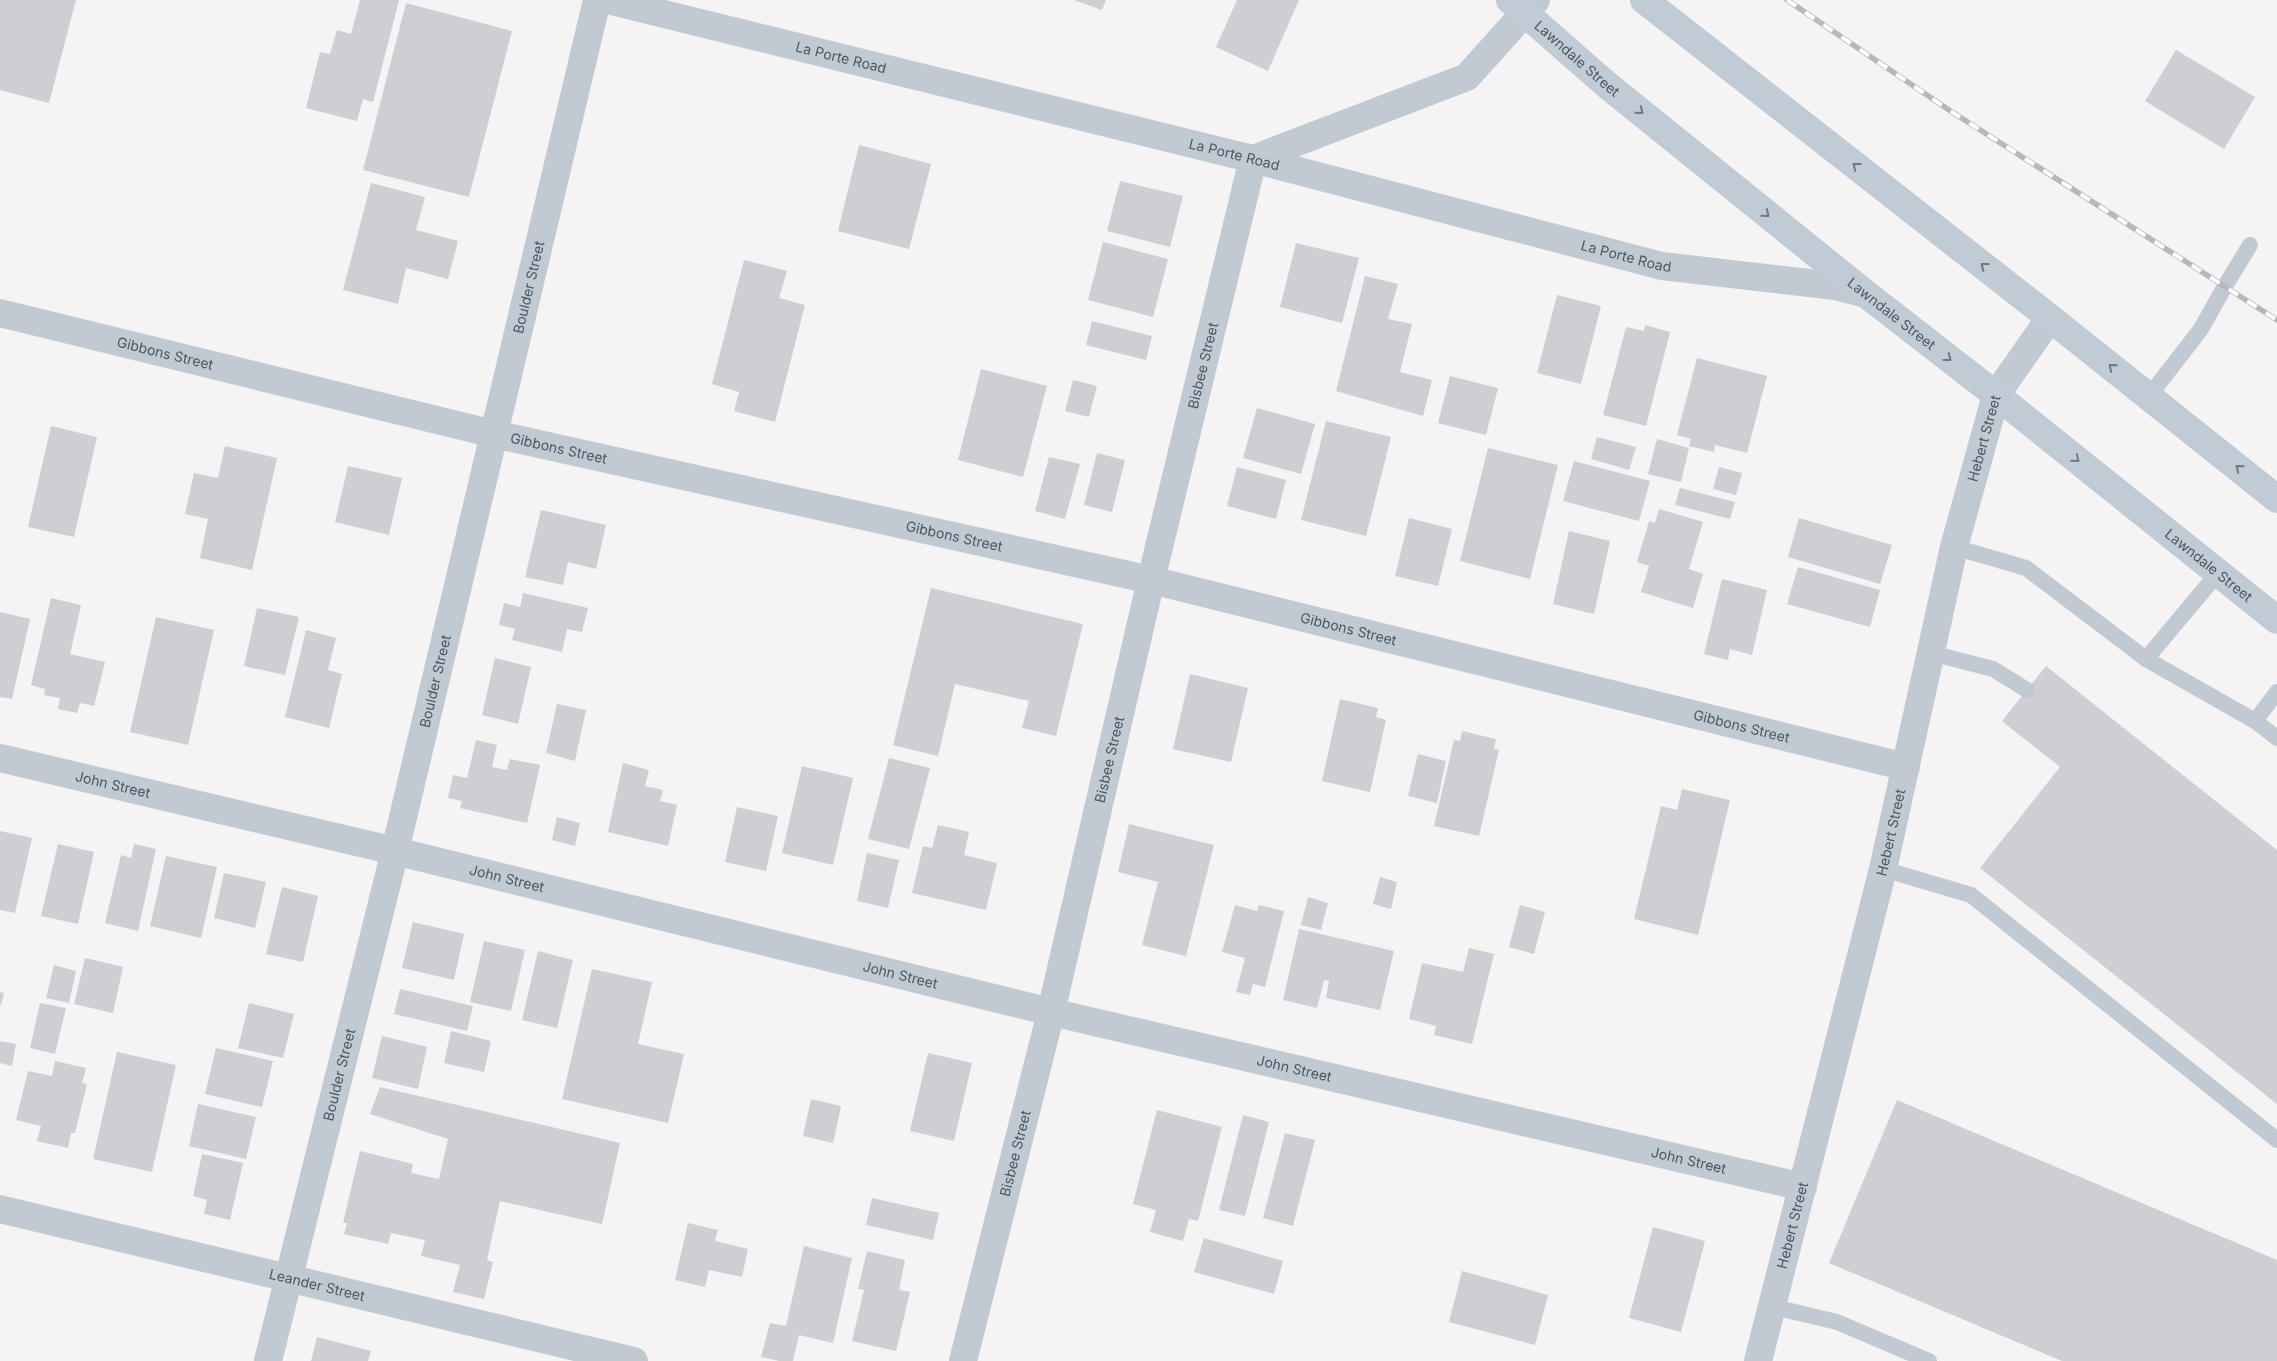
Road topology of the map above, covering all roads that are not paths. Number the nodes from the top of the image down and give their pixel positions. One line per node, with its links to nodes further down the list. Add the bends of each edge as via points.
1 (597, 0): 12 (street, Boulder Street)
2 (607, 0): 5 (street, La Porte Road)
3 (1644, 0): 9 (main road, one-way to 3)
4 (1524, 4): 5 (street, via 1467,77); 7 (main road, Lawndale Street, one-way to 7, via 1607,85)
5 (1253, 159): 7 (street, La Porte Road, via 1662,266 1835,286); 16 (street, Bisbee Street)
6 (2250, 245): 11 (lane, via 2201,329)
7 (1866, 294): 10 (main road, Lawndale Street, one-way to 10)
8 (0, 313): 12 (street, Gibbons Street)
9 (2050, 318): 10 (street, Hebert Street); 11 (main road, one-way to 9)
10 (1996, 395): 14 (street, Hebert Street); 15 (main road, Lawndale Street, one-way to 15)
11 (2149, 396): 13 (main road, one-way to 11)
12 (494, 434): 16 (street, Gibbons Street); 26 (street, Boulder Street)
13 (2277, 499)
14 (1954, 547): 18 (street, Hebert Street); 19 (lane, via 2026,568)
15 (2218, 573): 17 (main road, Lawndale Street); 19 (lane)
16 (1152, 580): 25 (street, Gibbons Street); 28 (street, Bisbee Street)
17 (2277, 620)
18 (1931, 653): 20 (lane, via 1993,669); 25 (street, Hebert Street)
19 (2146, 660): 22 (lane)
20 (2027, 690)
21 (2277, 692): 22 (lane)
22 (2255, 721): 23 (lane)
23 (2277, 738)
24 (0, 758): 26 (street, John Street)
25 (1906, 767): 27 (street, Hebert Street)
26 (395, 851): 28 (street, John Street); 32 (street, Boulder Street)
27 (1883, 869): 29 (lane, via 1971,895); 30 (street, Hebert Street)
28 (1052, 1012): 30 (street, John Street); 36 (street, Bisbee Street)
29 (2277, 1140)
30 (1803, 1187): 33 (street, Hebert Street)
31 (0, 1209): 32 (street, Leander Street)
32 (287, 1278): 34 (street, Boulder Street); 35 (street, Leander Street)
33 (1770, 1306): 37 (street, Hebert Street); 38 (lane, via 1836,1322)
34 (268, 1361)
35 (634, 1361)
36 (964, 1361)
37 (1758, 1361)
38 (1929, 1361)

